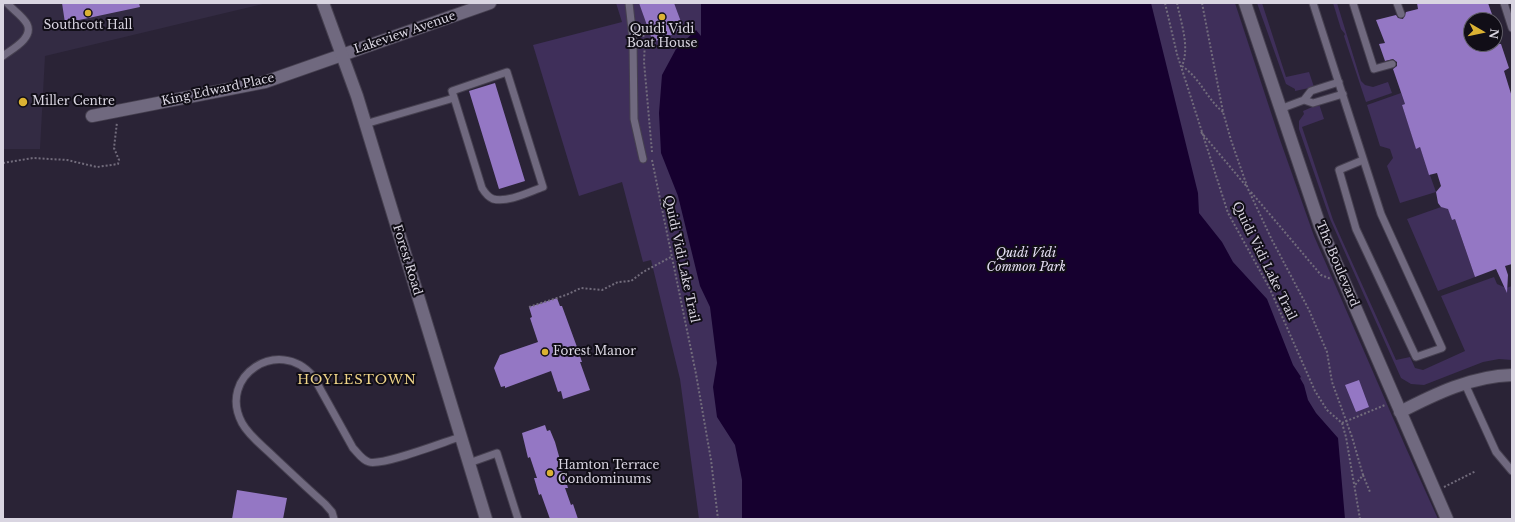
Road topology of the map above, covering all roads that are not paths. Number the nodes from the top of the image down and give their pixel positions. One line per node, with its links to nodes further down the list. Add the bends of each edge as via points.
1 (7, 3): 13 (lane, via 27,24 28,33 25,40)
2 (322, 3): 12 (street, Forest Road)
3 (490, 3): 12 (street, Lakeview Avenue)
4 (629, 3): 22 (lane, via 633,39 634,119)
5 (1245, 3): 19 (street, The Boulevard)
6 (1313, 3): 15 (lane)
7 (1353, 3): 14 (lane, via 1374,69)
8 (1398, 3): 10 (lane)
9 (1504, 3): 11 (lane)
10 (1401, 14)
11 (1512, 28)
12 (343, 55): 20 (street, King Edward Place, via 265,82); 21 (street, Forest Road)
13 (3, 56)
14 (1392, 64)
15 (1339, 82): 16 (lane); 18 (lane, via 1311,91)
16 (1343, 94): 18 (lane, via 1313,103); 23 (lane)
17 (454, 98): 17 (lane, via 487,196 505,199 543,187 507,72 452,91); 21 (lane)
18 (1304, 100): 19 (lane)
19 (1280, 109): 26 (street, The Boulevard, via 1320,226)
20 (92, 116)
21 (365, 124): 27 (street, Forest Road)
22 (643, 158)
23 (1363, 160): 23 (lane, via 1339,170 1356,229 1416,357 1442,348 1381,214)
24 (1512, 375): 25 (street, via 1484,378)
25 (1465, 384): 26 (street); 29 (lane, via 1493,446)
26 (1398, 406): 33 (street, The Boulevard)
27 (460, 437): 28 (street, Forest Road); 30 (lane, via 389,460 368,462 353,448 313,376 304,366 276,359 257,365 241,381 237,393 237,407 242,424 325,504)
28 (469, 463): 31 (street, Forest Road); 32 (lane, via 497,453)
29 (1512, 471)
30 (334, 519)
31 (486, 519)
32 (518, 519)
33 (1447, 519)

